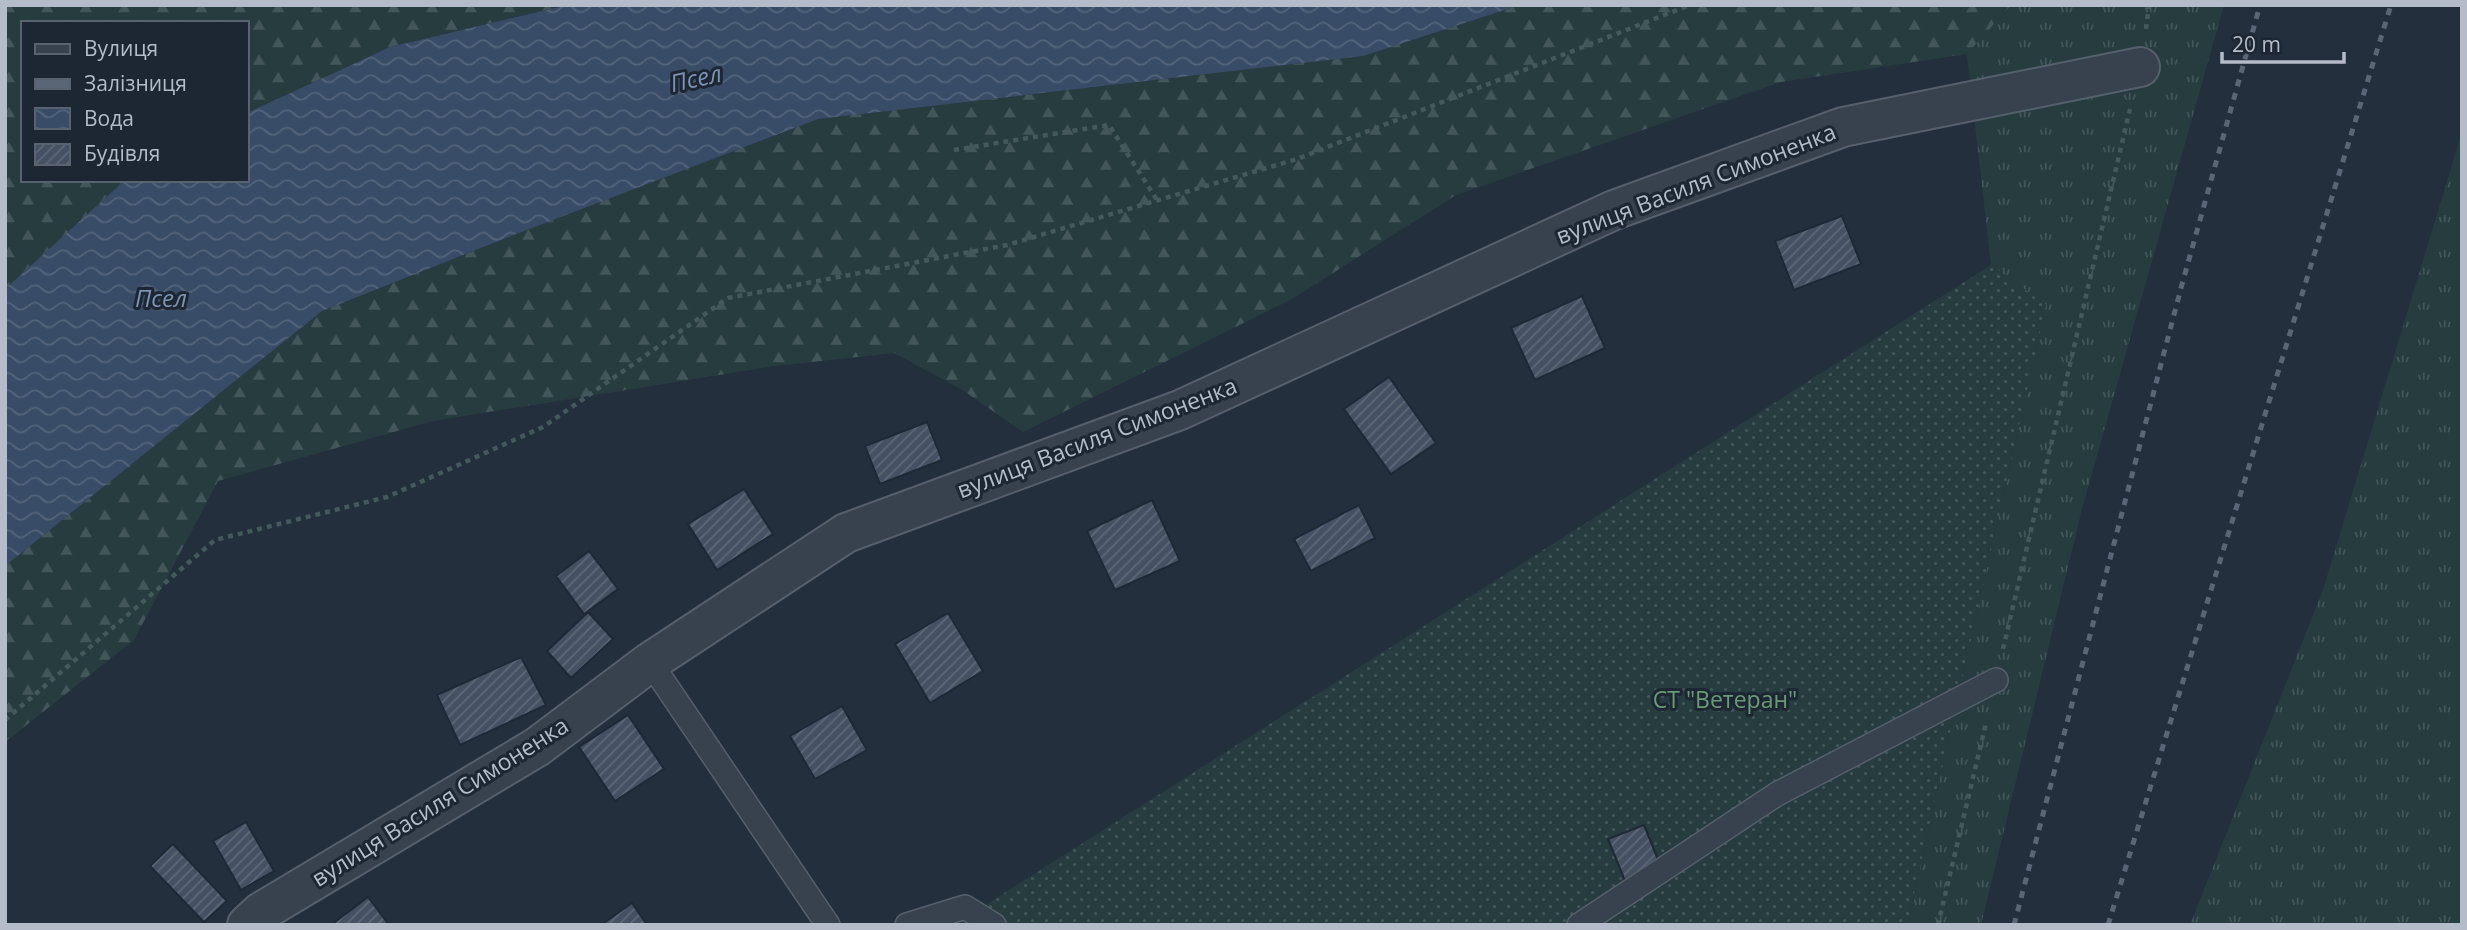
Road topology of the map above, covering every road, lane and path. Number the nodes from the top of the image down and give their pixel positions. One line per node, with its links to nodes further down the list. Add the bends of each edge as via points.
1 (1690, 5): 4 (path, via 1297,159)
2 (2140, 66): 5 (street, вулиця Василя Симоненка, via 1843,127 1614,210 1180,410 846,533); 6 (path)
3 (954, 150): 4 (path, via 1109,125)
4 (1157, 201): 7 (path, via 1007,246 728,298 543,427 387,497 215,540)
5 (650, 662): 8 (street, вулиця Василя Симоненка, via 537,747 261,912); 9 (lane)
6 (1996, 680): 12 (lane, via 1777,794); 13 (path)
7 (5, 720)
8 (247, 925)
9 (828, 925)
10 (906, 925): 11 (lane, via 965,907)
11 (994, 925)
12 (1579, 925)
13 (1938, 925)

